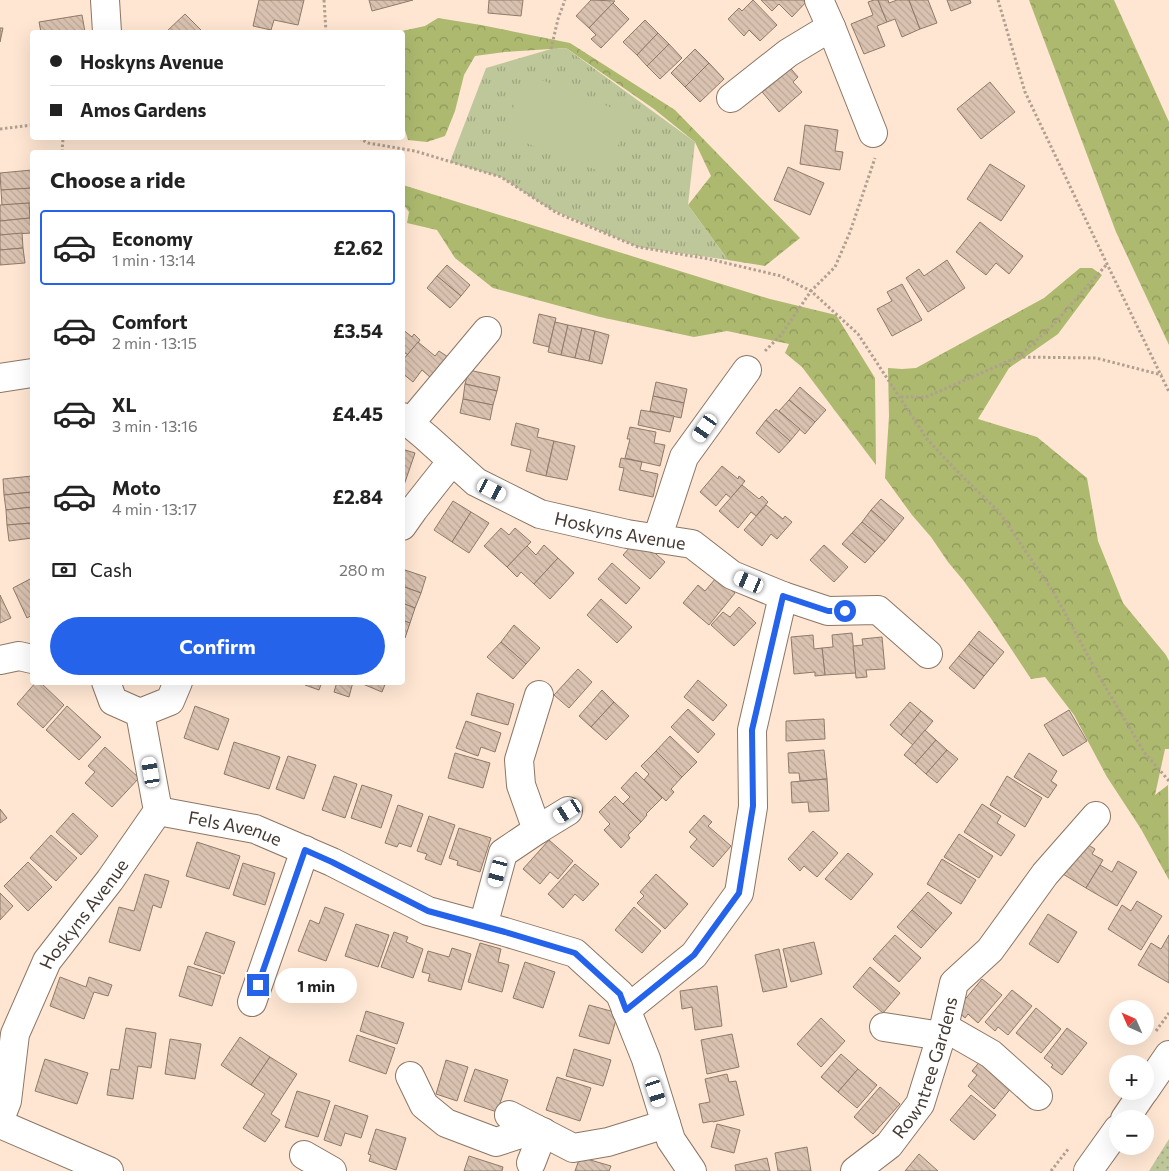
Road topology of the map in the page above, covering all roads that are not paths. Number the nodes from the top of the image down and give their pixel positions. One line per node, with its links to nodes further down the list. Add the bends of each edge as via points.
1 (105, 0): 4 (street)
2 (819, 0): 3 (street)
3 (832, 27): 5 (street, via 788,53); 6 (street)
4 (107, 30)
5 (731, 98)
6 (873, 133)
7 (486, 331): 11 (street)
8 (747, 370): 14 (street, via 684,457)
9 (30, 373): 10 (street)
10 (0, 378)
11 (406, 420): 12 (street, Hoskyns Avenue)
12 (452, 461): 13 (street); 14 (street, Hoskyns Avenue, via 476,482 540,514)
13 (405, 522)
14 (657, 539): 15 (street, Hoskyns Avenue, via 692,544 732,575)
15 (783, 596): 16 (street, Hoskyns Avenue, via 828,611 878,610); 30 (street, via 752,730 753,806 739,893 694,955)
16 (928, 654)
17 (30, 659): 18 (street, via 19,656)
18 (0, 660)
19 (107, 685): 22 (street, via 113,701)
20 (177, 685): 22 (street, via 170,701)
21 (539, 695): 26 (street, via 519,760 520,784)
22 (140, 713): 23 (street)
23 (158, 811): 27 (street, Fels Avenue, via 255,829); 38 (street, Hoskyns Avenue, via 47,961 15,1034 7,1101)
24 (568, 811): 26 (street)
25 (1096, 816): 32 (street, Rowntree Gardens, via 1045,874 990,950 954,983)
26 (537, 830): 28 (street, via 503,853)
27 (305, 850): 28 (street, Fels Avenue, via 428,911); 29 (street)
28 (483, 926): 30 (street, Fels Avenue, via 575,953 620,994)
29 (252, 1002)
30 (626, 1010): 40 (street, Fels Avenue, via 646,1059)
31 (884, 1027): 32 (street)
32 (942, 1032): 36 (street, via 991,1054); 48 (street, Rowntree Gardens, via 920,1104 889,1145)
33 (1169, 1055): 35 (street)
34 (410, 1076): 41 (street, via 424,1105 446,1123 496,1142)
35 (1154, 1078)
36 (1038, 1096)
37 (509, 1115): 41 (street)
38 (0, 1119)
39 (0, 1124): 45 (street)
40 (666, 1124): 41 (street, via 608,1142 573,1148); 47 (street, Fels Avenue, via 671,1140)
41 (540, 1130): 44 (street)
42 (1109, 1142): 49 (street)
43 (304, 1155): 46 (street)
44 (532, 1163)
45 (109, 1171)
46 (332, 1171)
47 (692, 1171)
48 (855, 1171)
49 (1088, 1171)

